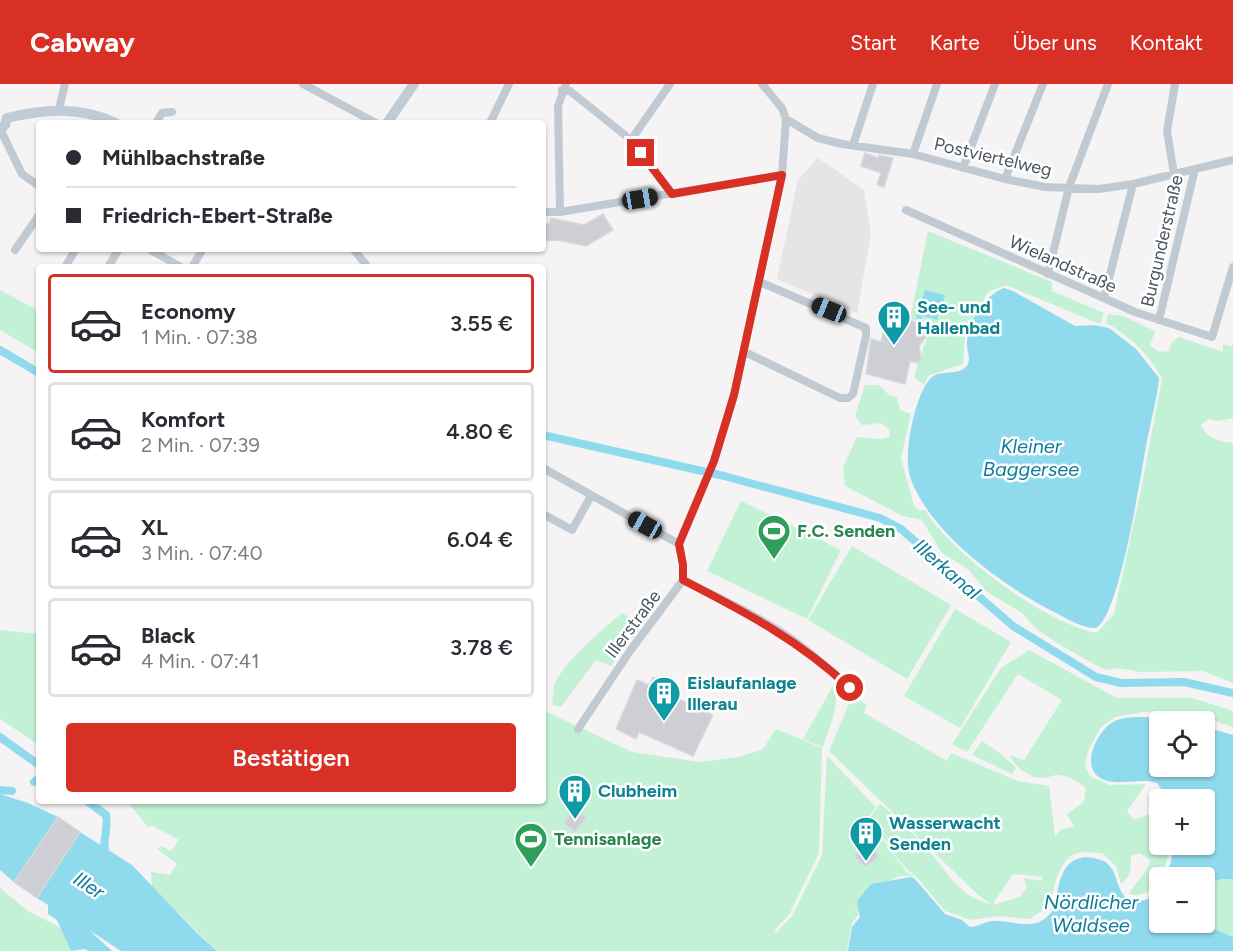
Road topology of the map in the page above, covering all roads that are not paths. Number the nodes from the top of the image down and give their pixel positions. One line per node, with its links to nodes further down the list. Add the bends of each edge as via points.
1 (65, 84): 14 (street)
2 (414, 84): 21 (main road)
3 (508, 84): 22 (street)
4 (670, 84): 24 (street)
5 (762, 84): 17 (street)
6 (873, 84): 25 (street)
7 (937, 84): 26 (street)
8 (995, 84): 28 (street)
9 (1043, 84): 32 (street)
10 (1108, 84): 35 (street)
11 (1175, 84): 30 (street, via 1167,131)
12 (306, 85): 20 (street)
13 (564, 87): 24 (street); 39 (street, via 558,106)
14 (59, 110): 16 (main road); 18 (main road, via 76,110)
15 (172, 112): 19 (street, via 162,113)
16 (3, 114): 23 (main road, via 5,124)
17 (786, 119): 25 (street, Postviertelweg, via 818,138); 31 (street)
18 (107, 120)
19 (158, 120)
20 (370, 120)
21 (389, 120)
22 (491, 120)
23 (0, 129): 33 (street, via 22,174)
24 (631, 140): 36 (street)
25 (853, 145): 26 (street, Postviertelweg)
26 (913, 154): 28 (street, Postviertelweg)
27 (1233, 160): 29 (street, Postviertelweg)
28 (963, 168): 32 (street, Postviertelweg)
29 (1195, 169): 30 (street, Postviertelweg); 50 (street, Burgunderstraße)
30 (1174, 174): 34 (street, Postviertelweg)
31 (782, 175): 36 (street); 48 (street)
32 (1005, 179): 35 (street, Postviertelweg)
33 (36, 184)
34 (1133, 184): 35 (street, Postviertelweg, via 1099,189); 49 (street)
35 (1069, 187): 47 (street)
36 (672, 194): 39 (street)
37 (906, 210): 47 (street, Wielandstraße)
38 (546, 212): 39 (street)
39 (560, 212)
40 (36, 219): 41 (street)
41 (15, 250)
42 (154, 252): 44 (street)
43 (355, 252): 45 (street)
44 (176, 264)
45 (365, 264)
46 (1233, 267): 50 (street, Wielandstraße, via 1212,337)
47 (1048, 274): 49 (street, Wielandstraße)
48 (760, 282): 51 (street); 51 (street, via 866,328 853,394 840,398)
49 (1104, 298): 50 (street, Wielandstraße)
50 (1159, 320)
51 (745, 352): 55 (street, via 714,461)
52 (546, 470): 53 (street)
53 (591, 496): 54 (street, via 572,530); 55 (street)
54 (546, 515)
55 (679, 544): 56 (street, Illerstraße)
56 (683, 580): 57 (street, via 792,640); 58 (street, Illerstraße)
57 (857, 693)
58 (578, 729)

